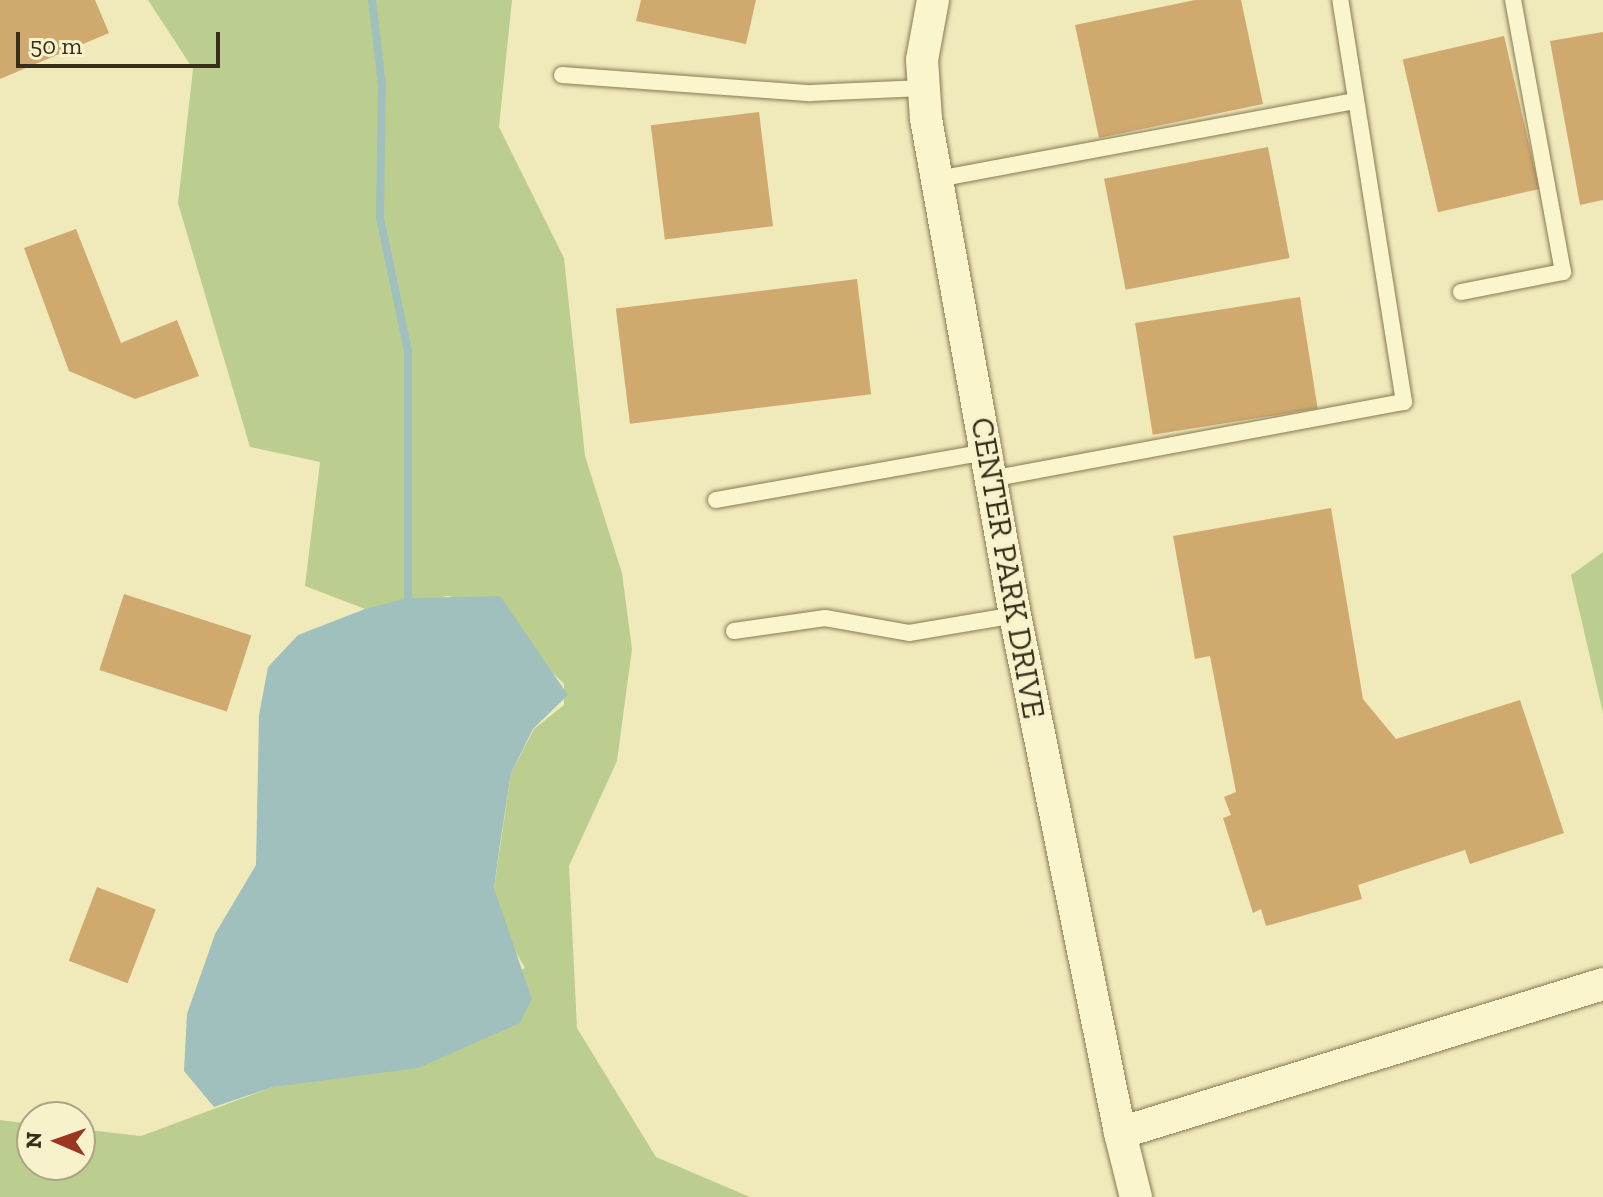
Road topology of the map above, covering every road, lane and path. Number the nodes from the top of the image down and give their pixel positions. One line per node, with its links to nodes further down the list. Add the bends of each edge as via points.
1 (933, 0): 5 (street, CENTER PARK DRIVE)
2 (1340, 0): 6 (lane)
3 (1513, 0): 8 (lane, via 1563,272)
4 (562, 75): 5 (lane, via 810,93)
5 (923, 88): 7 (street, CENTER PARK DRIVE)
6 (1353, 101): 7 (lane); 9 (lane, via 1404,402)
7 (938, 179): 9 (street, CENTER PARK DRIVE)
8 (1461, 292)
9 (989, 466): 10 (lane); 11 (street, CENTER PARK DRIVE)
10 (716, 500)
11 (1015, 615): 12 (lane, via 909,633 825,618); 14 (street, CENTER PARK DRIVE)
12 (734, 631)
13 (1603, 984): 14 (street)
14 (1120, 1133): 15 (street, CENTER PARK DRIVE)
15 (1136, 1197)

